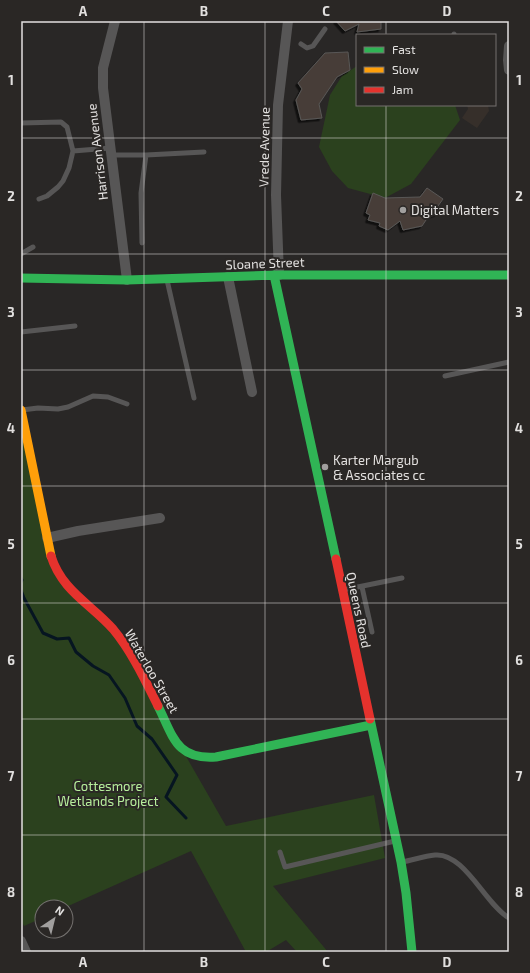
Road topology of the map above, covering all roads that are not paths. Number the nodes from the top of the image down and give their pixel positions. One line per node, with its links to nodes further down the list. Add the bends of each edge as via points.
1 (115, 21): 9 (street, Harrison Avenue, via 103,68)
2 (288, 21): 16 (street, Vrede Avenue, via 278,105)
3 (325, 29): 4 (lane, via 314,46 307,48)
4 (301, 44)
5 (509, 46): 6 (street)
6 (509, 70)
7 (21, 123): 8 (lane, via 61,122 67,127)
8 (73, 151): 9 (lane); 12 (lane, via 63,181 53,192)
9 (110, 152): 11 (lane); 21 (street, Harrison Avenue)
10 (204, 152): 11 (lane)
11 (146, 155): 13 (lane, via 141,193)
12 (39, 199)
13 (142, 243)
14 (33, 247): 15 (lane)
15 (21, 254)
16 (276, 275): 17 (street, Sloane Street); 19 (street, Sloane Street); 34 (street, Queens Road)
17 (509, 275)
18 (21, 278): 21 (street, Sloane Street)
19 (228, 278): 20 (street, Sloane Street); 26 (street)
20 (167, 279): 21 (street, Sloane Street); 27 (lane)
21 (127, 280)
22 (75, 326): 23 (lane)
23 (21, 332)
24 (509, 362): 25 (lane)
25 (445, 376)
26 (252, 392)
27 (194, 398)
28 (127, 404): 29 (lane, via 108,397 93,396 63,408)
29 (21, 410): 31 (street, Waterloo Street)
30 (160, 518): 31 (street)
31 (47, 538): 36 (street, Waterloo Street, via 58,574 120,638 172,734 186,753 197,757 216,757)
32 (402, 578): 33 (lane)
33 (362, 587): 34 (lane); 35 (lane)
34 (342, 590): 36 (street, Queens Road)
35 (372, 632)
36 (371, 725): 37 (street, Queens Road)
37 (396, 840): 38 (lane, via 285,867); 39 (street, Queens Road)
38 (280, 852)
39 (401, 862): 40 (lane, via 435,855 445,856 463,868 499,911); 43 (street, Queens Road)
40 (509, 918)
41 (21, 941): 42 (street)
42 (26, 952)
43 (412, 952)

